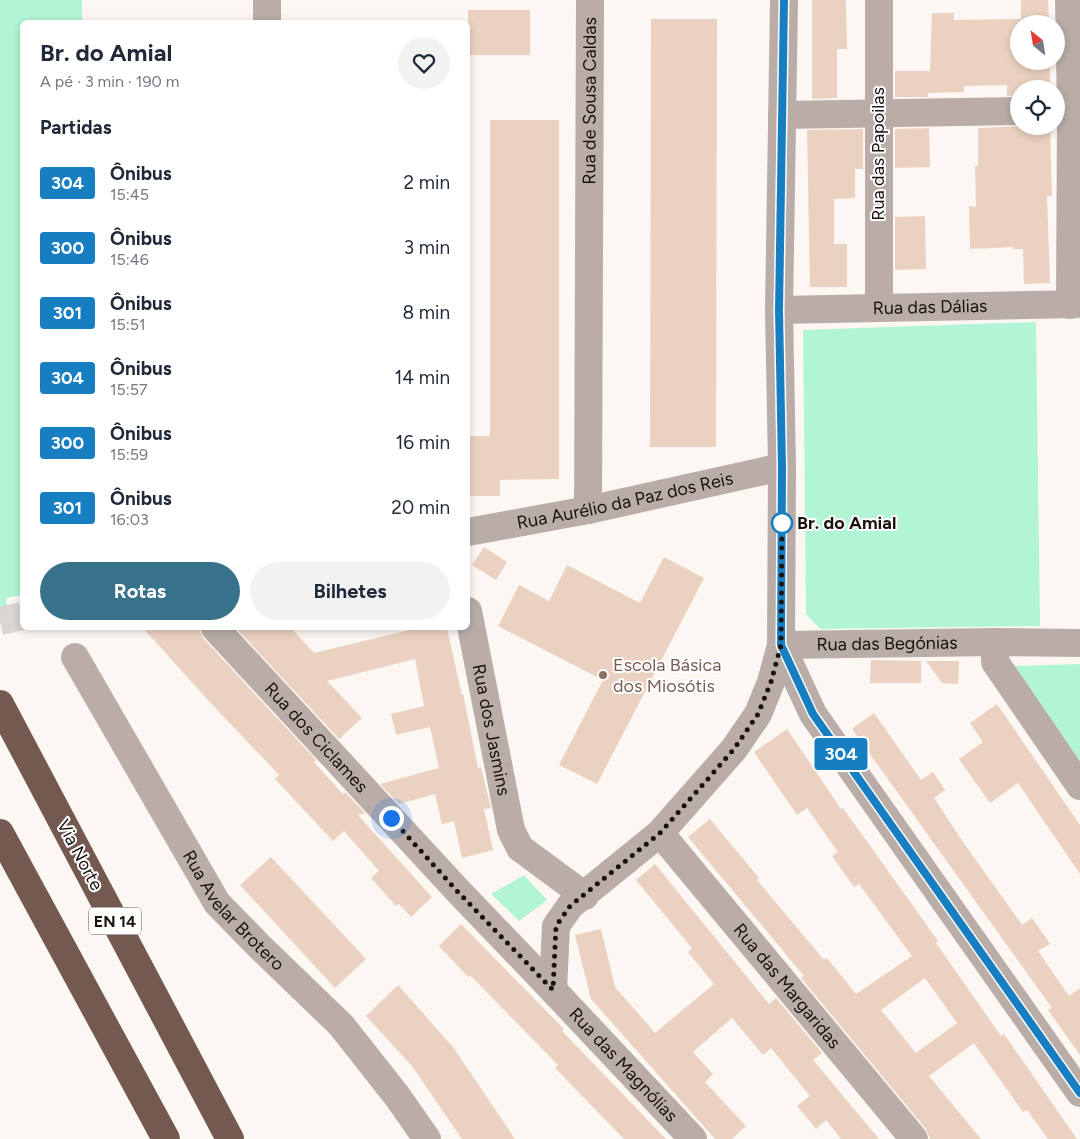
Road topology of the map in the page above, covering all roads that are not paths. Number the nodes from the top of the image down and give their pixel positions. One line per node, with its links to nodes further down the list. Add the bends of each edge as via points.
1 (267, 0): 6 (street)
2 (590, 0): 18 (street, Rua de Sousa Caldas)
3 (784, 0): 11 (street)
4 (879, 0): 10 (street, Rua das Papoilas)
5 (1069, 0): 7 (street)
6 (267, 20)
7 (1075, 46): 8 (street)
8 (1065, 104)
9 (1010, 111): 10 (street)
10 (878, 114): 11 (street); 15 (street, Rua das Papoilas)
11 (782, 115): 16 (street)
12 (1065, 115): 13 (street)
13 (1075, 162): 14 (street)
14 (1075, 305): 15 (street, Rua das Dálias)
15 (879, 308): 16 (street, Rua das Dálias)
16 (779, 310): 17 (street)
17 (782, 467): 18 (street, Rua Aurélio da Paz dos Reis); 24 (street)
18 (588, 510): 19 (street, Rua Aurélio da Paz dos Reis)
19 (470, 532)
20 (470, 621): 30 (street, Rua dos Jasmins, via 511,830 520,848)
21 (217, 630): 31 (street, Rua dos Ciclames, via 458,892)
22 (994, 642): 23 (street, Rua das Begónias); 24 (street, Rua das Begónias); 27 (street, via 994,662)
23 (1080, 643)
24 (781, 645): 29 (street, via 758,714 734,749); 32 (street, via 813,714)
25 (75, 657): 35 (street, Rua Avelar Brotero, via 217,903 341,1025)
26 (0, 704): 34 (highway, Via Norte / EN 14)
27 (1080, 786)
28 (0, 833): 33 (highway)
29 (660, 833): 30 (street); 37 (street, Rua das Margaridas)
30 (585, 896): 31 (street, via 570,906 556,926)
31 (553, 990): 36 (street, Rua das Magnólias)
32 (1080, 1093)
33 (166, 1139)
34 (230, 1139)
35 (427, 1139)
36 (693, 1139)
37 (914, 1139)

